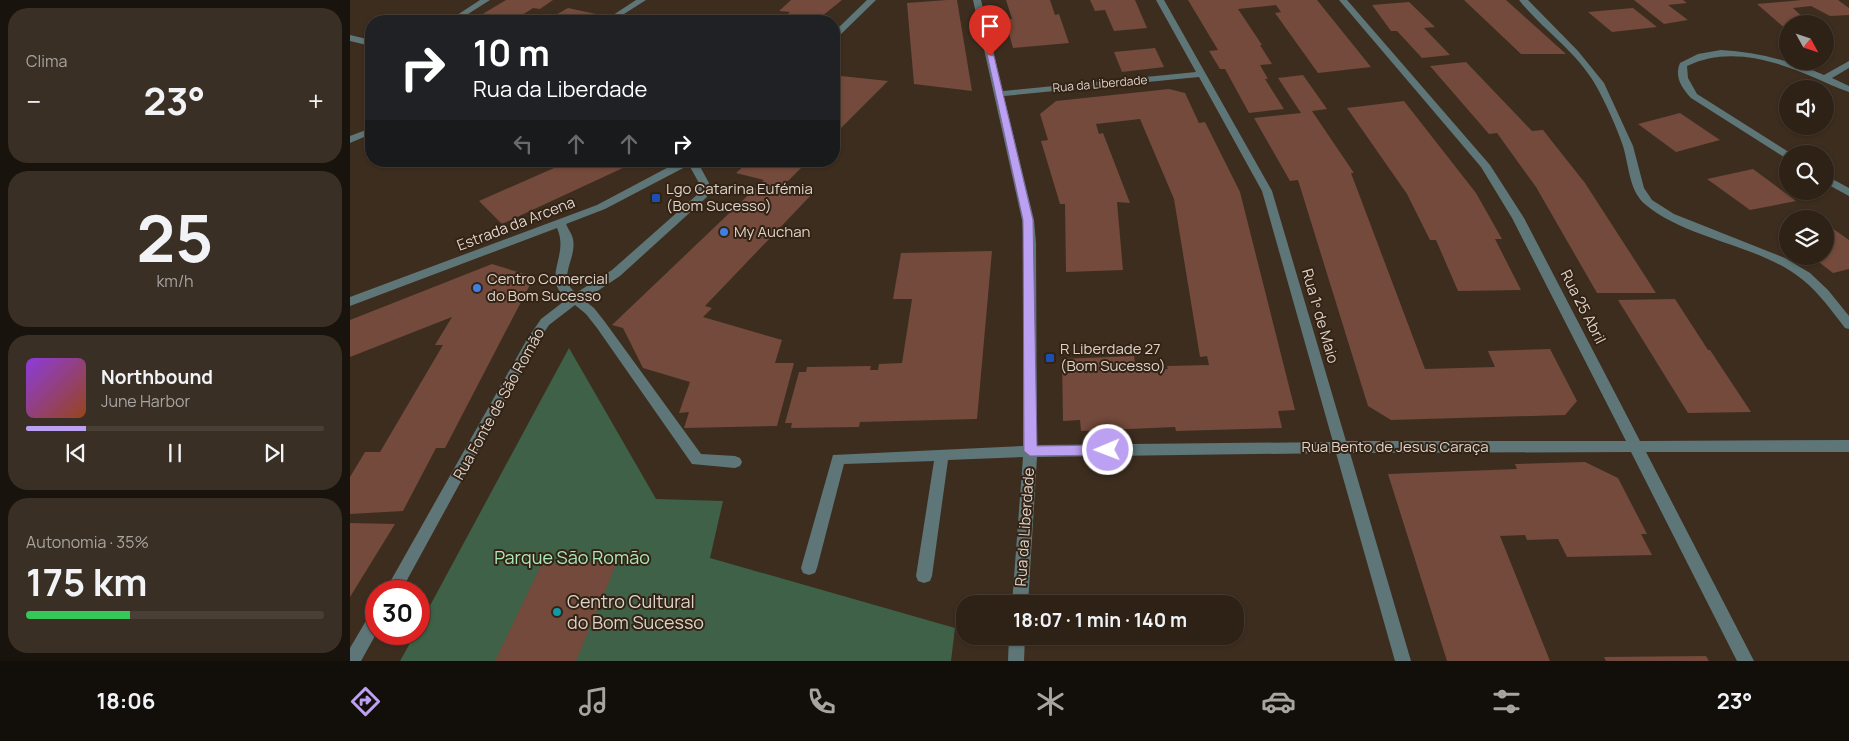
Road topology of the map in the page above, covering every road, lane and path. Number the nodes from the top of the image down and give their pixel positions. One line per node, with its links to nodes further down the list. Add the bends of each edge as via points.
1 (486, 0): 8 (street)
2 (642, 0): 9 (street)
3 (872, 0): 10 (street)
4 (977, 0): 17 (street, Rua da Liberdade)
5 (1160, 0): 14 (street, Rua 1º de Maio)
6 (1344, 0): 29 (street, Rua 25 Abril, via 1484,165 1518,218)
7 (1523, 0): 28 (street, via 1600,83 1628,146 1639,188 1648,202 1670,216 1781,261 1806,276)
8 (462, 15)
9 (618, 15)
10 (840, 30)
11 (350, 38): 12 (street)
12 (365, 42)
13 (1849, 64): 15 (street)
14 (1202, 74): 17 (street, Rua da Liberdade); 31 (street, Rua 1º de Maio, via 1267,191)
15 (1825, 78): 16 (street); 20 (street, via 1766,58 1727,52 1694,57 1683,65 1684,83 1694,96)
16 (1849, 89)
17 (998, 94): 32 (street, Rua da Liberdade, via 1028,220)
18 (365, 134): 19 (street)
19 (350, 140)
20 (1779, 149)
21 (678, 167): 25 (street, Estrada da Arcena)
22 (694, 167): 26 (street, Rua Fonte de São Romão, via 704,183 703,195 616,273)
23 (1834, 184): 24 (street)
24 (1849, 193)
25 (560, 224): 26 (street, via 567,238 567,250 560,281); 27 (street, Estrada da Arcena)
26 (575, 300): 34 (street, via 601,325 697,460); 37 (street, Rua Fonte de São Romão, via 544,322 530,344)
27 (350, 302)
28 (1849, 325)
29 (1636, 445): 30 (street, Rua Bento de Jesus Caraça); 31 (street, Rua Bento de Jesus Caraça); 44 (street, Rua 25 Abril)
30 (1849, 446)
31 (1341, 447): 32 (street, Rua Bento de Jesus Caraça); 43 (street, Rua 1º de Maio)
32 (1030, 451): 33 (street, Rua Bento de Jesus Caraça); 38 (street, Rua da Liberdade)
33 (942, 455): 35 (street, Rua Bento de Jesus Caraça, via 838,459); 36 (street)
34 (735, 462)
35 (809, 568)
36 (924, 576)
37 (398, 580)
38 (1021, 595)
39 (365, 638): 41 (street)
40 (1017, 645): 42 (street)
41 (352, 661)
42 (1016, 661)
43 (1403, 661)
44 (1746, 661)

